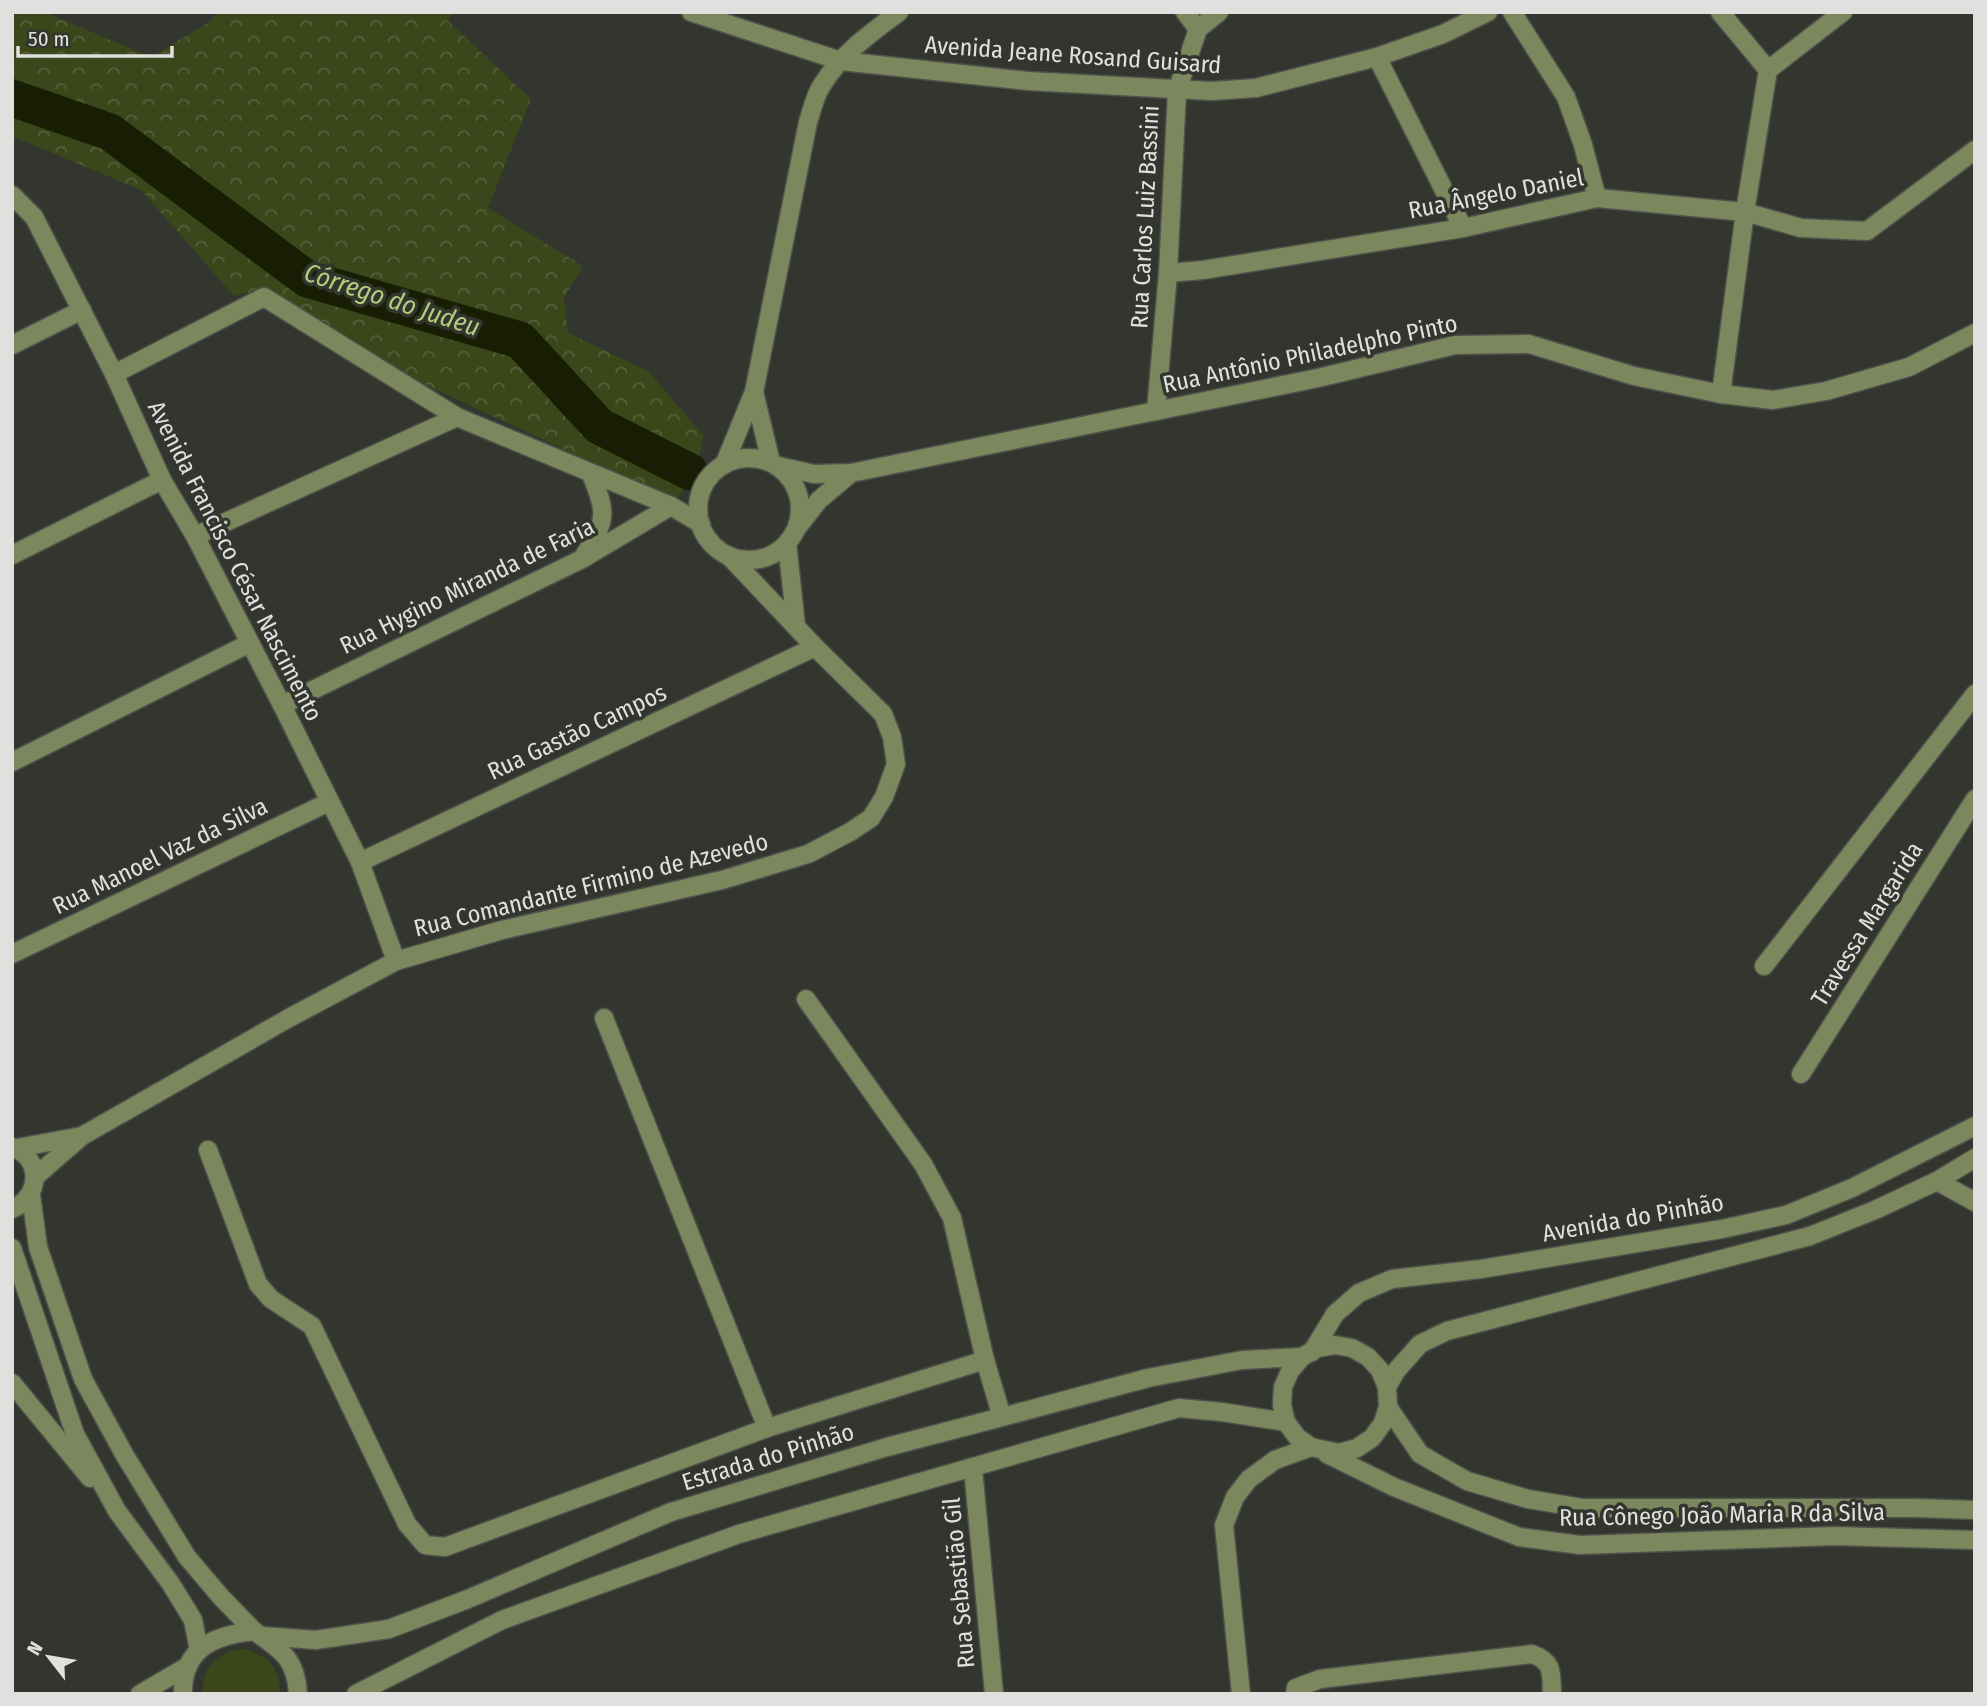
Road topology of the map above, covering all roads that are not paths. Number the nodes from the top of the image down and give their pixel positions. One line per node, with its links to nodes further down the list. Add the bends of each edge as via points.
1 (691, 12): 11 (street, Avenida Jeane Rosand Guisard)
2 (899, 12): 11 (street)
3 (1185, 12): 9 (street)
4 (1219, 12): 9 (street)
5 (1488, 12): 10 (street, Avenida Jeane Rosand Guisard)
6 (1512, 12): 16 (street, via 1566,97)
7 (1720, 12): 12 (street)
8 (1843, 12): 12 (street)
9 (1198, 29): 13 (street, Rua Carlos Luiz Bassini)
10 (1377, 57): 13 (street, Avenida Jeane Rosand Guisard, via 1256,88); 18 (street)
11 (841, 61): 13 (street, Avenida Jeane Rosand Guisard); 24 (street, via 820,86 808,122)
12 (1768, 70): 17 (street)
13 (1177, 91): 19 (street, Rua Carlos Luiz Bassini)
14 (1975, 150): 17 (street, Rua Ângelo Daniel, via 1867,230 1801,228)
15 (12, 195): 20 (street, Avenida Francisco César Nascimento, via 34,217)
16 (1597, 198): 17 (street, Rua Ângelo Daniel); 18 (street, Rua Ângelo Daniel)
17 (1745, 212): 25 (street)
18 (1463, 228): 19 (street, Rua Ângelo Daniel)
19 (1168, 273): 26 (street, Rua Carlos Luiz Bassini)
20 (82, 310): 22 (street); 23 (street, Avenida Francisco César Nascimento)
21 (1975, 333): 25 (street, Rua Antônio Philadelpho Pinto, via 1909,367 1826,391 1773,400)
22 (12, 345)
23 (114, 374): 27 (street, via 264,297); 32 (street, Avenida Francisco César Nascimento)
24 (754, 392): 28 (street); 29 (street)
25 (1721, 394): 26 (street, Rua Antônio Philadelpho Pinto, via 1634,376 1529,344 1455,345)
26 (1156, 411): 30 (street, Rua Antônio Philadelpho Pinto)
27 (457, 417): 31 (street); 35 (street)
28 (774, 464): 29 (street, via 751,458); 30 (street, Rua Antônio Philadelpho Pinto, via 814,474); 36 (street, via 796,488 800,501)
29 (724, 465): 34 (street, via 702,490)
30 (851, 473): 36 (street, via 819,500)
31 (591, 474): 33 (street); 39 (street, via 602,502 601,528)
32 (162, 481): 35 (street, Avenida Francisco César Nascimento); 37 (street)
33 (671, 506): 34 (street); 39 (street, Rua Hygino Miranda de Faria)
34 (701, 524): 38 (street, via 707,538)
35 (195, 536): 41 (street, Avenida Francisco César Nascimento)
36 (792, 536): 38 (street, via 775,553 760,559); 40 (street)
37 (12, 555)
38 (729, 556): 40 (street, Rua Comandante Firmino de Azevedo)
39 (582, 559): 44 (street, Rua Hygino Miranda de Faria)
40 (796, 626): 42 (street, Rua Comandante Firmino de Azevedo)
41 (250, 643): 44 (street, Avenida Francisco César Nascimento); 45 (street)
42 (814, 647): 48 (street, Rua Gastão Campos); 50 (street, Rua Comandante Firmino de Azevedo, via 883,714 892,737 896,764 871,818 808,854 722,880 502,930)
43 (1975, 694): 51 (street)
44 (282, 705): 47 (street, Avenida Francisco César Nascimento)
45 (12, 762)
46 (1975, 799): 54 (street, Travessa Margarida)
47 (329, 802): 48 (street, Avenida Francisco César Nascimento); 49 (street, Rua Manoel Vaz da Silva)
48 (360, 862): 50 (street, Avenida Francisco César Nascimento)
49 (12, 954)
50 (396, 961): 56 (street, Rua Comandante Firmino de Azevedo)
51 (1764, 966)
52 (806, 999): 67 (street, via 923,1164 952,1217)
53 (604, 1018): 73 (street)
54 (1801, 1074)
55 (1975, 1126): 66 (street, Avenida do Pinhão, via 1852,1188 1786,1214 1481,1269 1392,1279 1359,1293 1335,1314)
56 (82, 1136): 57 (street); 60 (street)
57 (14, 1147): 60 (street, via 30,1160)
58 (208, 1150): 73 (street, via 258,1284 271,1299 312,1326 407,1524 425,1545 445,1548)
59 (1975, 1158): 61 (street)
60 (36, 1176): 62 (street)
61 (1937, 1181): 63 (street); 69 (street, via 1810,1236 1447,1331 1420,1344)
62 (31, 1195): 64 (street); 79 (street, via 38,1247 83,1379 187,1557)
63 (1975, 1202)
64 (12, 1209)
65 (12, 1248): 77 (street, via 75,1434)
66 (1307, 1354): 69 (street, via 1335,1345 1352,1348 1380,1370); 71 (street, Estrada do Pinhão, via 1242,1360 1148,1378); 72 (street, via 1290,1371 1283,1387)
67 (985, 1360): 71 (street); 73 (street)
68 (12, 1383): 77 (street)
69 (1387, 1387): 70 (street)
70 (1388, 1407): 74 (street, via 1372,1438 1357,1448 1339,1453); 76 (street, Rua Cônego João Maria R da Silva, via 1420,1454 1467,1481 1528,1499 1582,1508)
71 (1002, 1417): 79 (street, Estrada do Pinhão, via 671,1512 389,1629 316,1640)
72 (1286, 1422): 74 (street, via 1297,1437); 75 (street, via 1179,1408)
73 (767, 1428)
74 (1316, 1449): 78 (street, Rua Cônego João Maria R da Silva, via 1394,1487 1519,1537 1580,1545 1835,1536); 87 (street, via 1275,1460 1248,1479 1224,1525)
75 (973, 1468): 85 (street, via 739,1534 502,1620); 86 (street, Rua Sebastião Gil)
76 (1975, 1510)
77 (117, 1511): 80 (street, via 193,1620)
78 (1975, 1540)
79 (258, 1634): 80 (street, Estrada do Pinhão, via 219,1637); 84 (street, via 278,1646 290,1661)
80 (199, 1650): 81 (street)
81 (188, 1667): 82 (street); 83 (street)
82 (140, 1694)
83 (183, 1694)
84 (298, 1694)
85 (356, 1694)
86 (994, 1694)
87 (1241, 1694)
88 (1295, 1694): 89 (street, via 1296,1688 1320,1679 1532,1654 1544,1658 1550,1668)
89 (1552, 1694)

